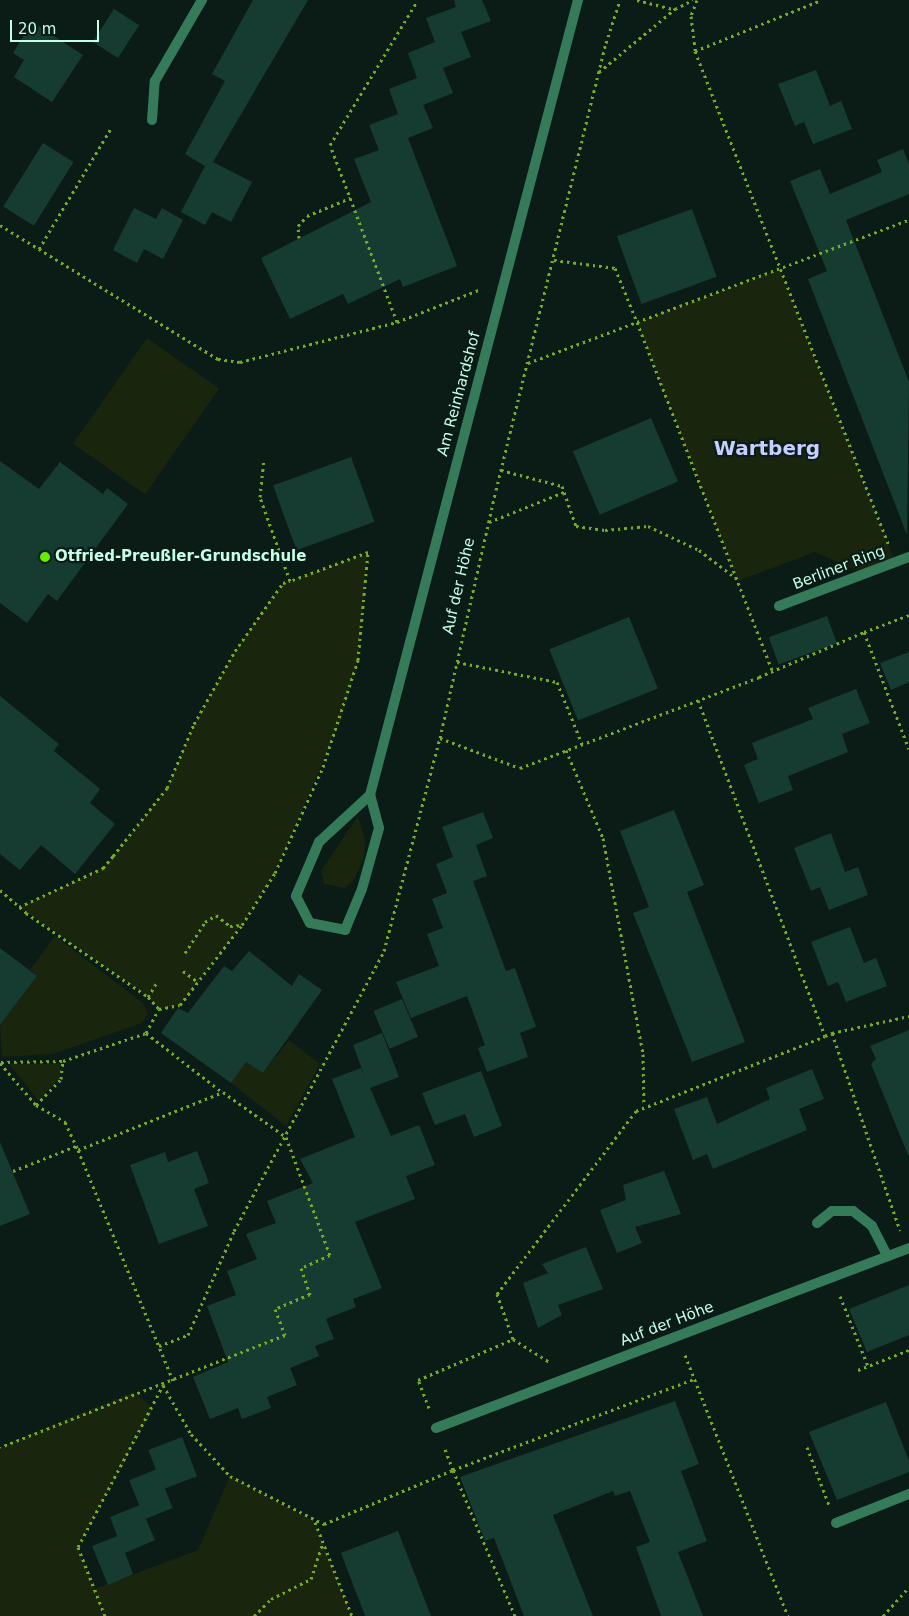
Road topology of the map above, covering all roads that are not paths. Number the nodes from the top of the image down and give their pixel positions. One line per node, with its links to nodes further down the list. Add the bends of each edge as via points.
1 (202, 0): 3 (street, via 155,81)
2 (578, 0): 6 (street, Am Reinhardshof)
3 (152, 120)
4 (909, 557): 5 (street, Berliner Ring)
5 (779, 606)
6 (370, 795): 6 (street, via 319,842 296,896 310,923 345,930 362,889 379,828)
7 (817, 1224): 9 (street, via 832,1211 853,1210 872,1226)
8 (909, 1248): 9 (street, Auf der Höhe)
9 (886, 1256): 10 (street, Auf der Höhe)
10 (436, 1428)
11 (909, 1494): 12 (street)
12 (836, 1523)

